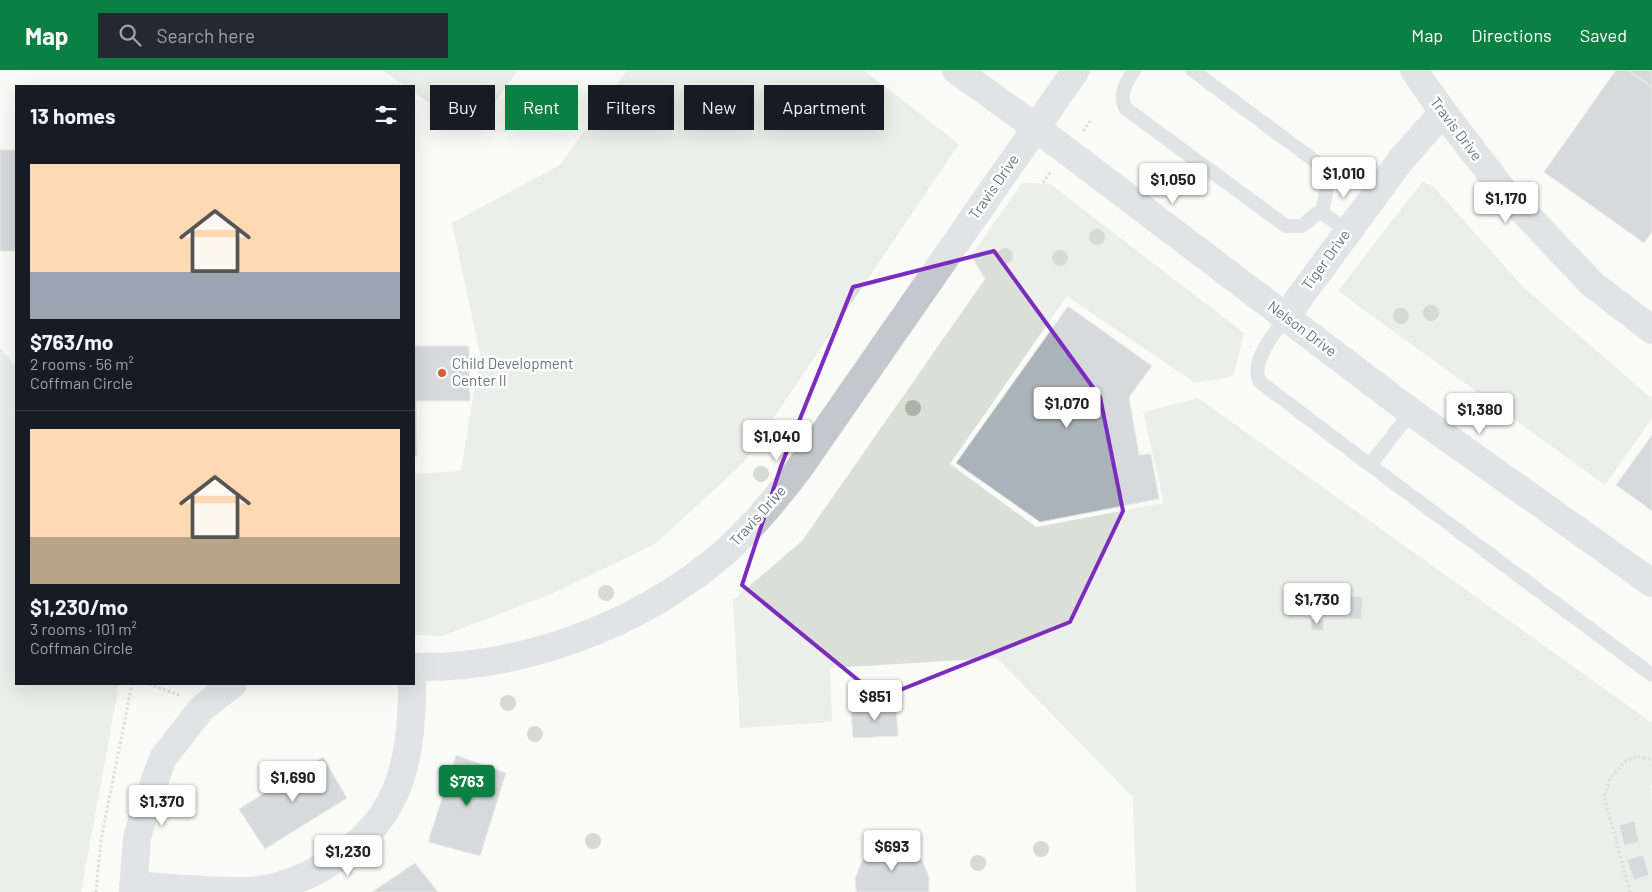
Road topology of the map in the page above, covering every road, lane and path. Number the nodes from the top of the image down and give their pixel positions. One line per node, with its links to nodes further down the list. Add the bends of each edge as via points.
1 (956, 70): 7 (street, Nelson Drive)
2 (1076, 70): 7 (street, Travis Drive)
3 (1134, 70): 8 (lane, via 1122,90 1125,108 1286,226 1302,226)
4 (1192, 70): 8 (lane, via 1327,170 1329,177)
5 (1414, 70): 6 (street, Travis Drive)
6 (1443, 112): 9 (street, Tiger Drive); 11 (street, Travis Drive, via 1503,190 1592,284)
7 (1035, 127): 10 (street, Nelson Drive); 15 (street, Travis Drive, via 798,470 747,531 719,557 688,581 651,603 575,639 533,653 481,664)
8 (1322, 213): 9 (lane)
9 (1347, 230): 10 (street, Tiger Drive)
10 (1286, 316): 12 (street, Nelson Drive); 13 (lane, via 1258,361 1256,375 1260,382)
11 (1652, 330)
12 (1411, 412): 13 (lane); 14 (street, Nelson Drive)
13 (1370, 465): 16 (lane)
14 (1652, 583)
15 (415, 667)
16 (1652, 675)
17 (132, 685): 22 (path, via 99,855)
18 (232, 685): 21 (street, via 202,708 163,758 138,838)
19 (412, 685): 21 (street, via 411,732 403,774 384,813 354,848 317,870 278,887 227,891)
20 (1652, 760): 23 (path, via 1638,756 1625,761 1610,779 1604,796)
21 (133, 889)
22 (96, 892)
23 (1630, 892)

